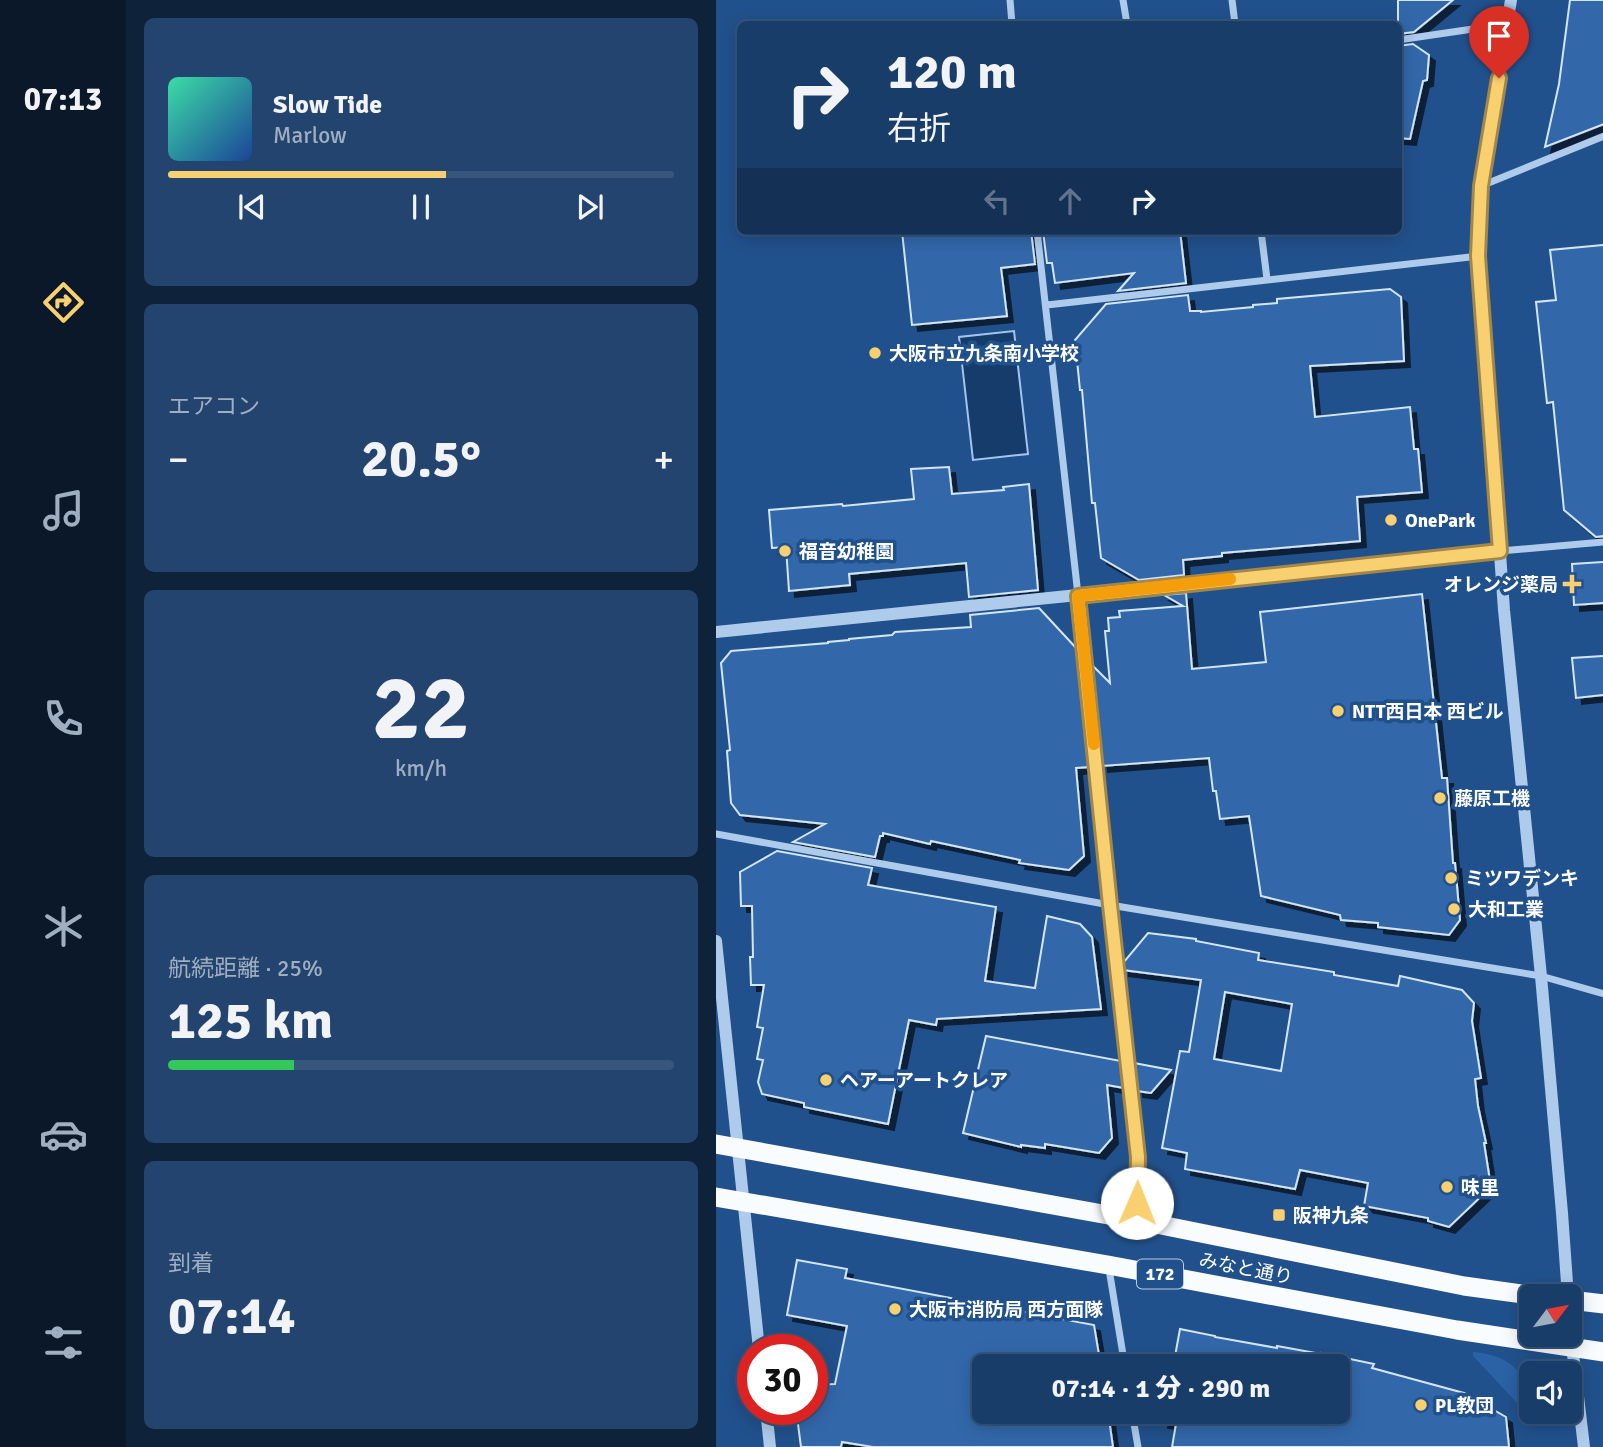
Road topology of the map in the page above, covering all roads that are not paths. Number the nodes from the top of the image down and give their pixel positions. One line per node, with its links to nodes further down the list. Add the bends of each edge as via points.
1 (1010, 0): 5 (street)
2 (1123, 0): 6 (street)
3 (1232, 0): 7 (street)
4 (1511, 0): 8 (street)
5 (1012, 21)
6 (1126, 21)
7 (1235, 21)
8 (1508, 24): 9 (street); 11 (street)
9 (1402, 39)
10 (1603, 136): 11 (street)
11 (1481, 186): 14 (street)
12 (1038, 235): 16 (street)
13 (1262, 235): 15 (street)
14 (1478, 256): 15 (street); 18 (street)
15 (1267, 279): 16 (street)
16 (1047, 305): 19 (street)
17 (1603, 542): 18 (street)
18 (1500, 551): 19 (street); 24 (street)
19 (1078, 596): 20 (street); 22 (street)
20 (716, 632)
21 (716, 834): 22 (street)
22 (1110, 905): 24 (street); 30 (street, via 1138,1157)
23 (716, 941): 27 (street)
24 (1541, 976): 25 (street); 32 (street)
25 (1603, 994)
26 (716, 1144): 27 (highway, みなと通り)
27 (738, 1148): 29 (street); 30 (highway, みなと通り)
28 (716, 1197): 29 (highway, みなと通り / 172)
29 (743, 1202): 31 (highway, みなと通り / 172); 36 (street)
30 (1136, 1220): 33 (highway, みなと通り)
31 (1108, 1265): 37 (highway, みなと通り / 172, via 1457,1330); 41 (street)
32 (1568, 1284)
33 (1519, 1294)
34 (1582, 1300): 35 (highway)
35 (1603, 1304)
36 (757, 1334)
37 (1519, 1334)
38 (1582, 1343): 40 (highway, みなと通り / 172)
39 (1572, 1348): 46 (street)
40 (1603, 1352)
41 (1123, 1354)
42 (1134, 1424): 45 (street)
43 (768, 1425): 44 (street)
44 (770, 1447)
45 (1138, 1447)
46 (1583, 1447)

